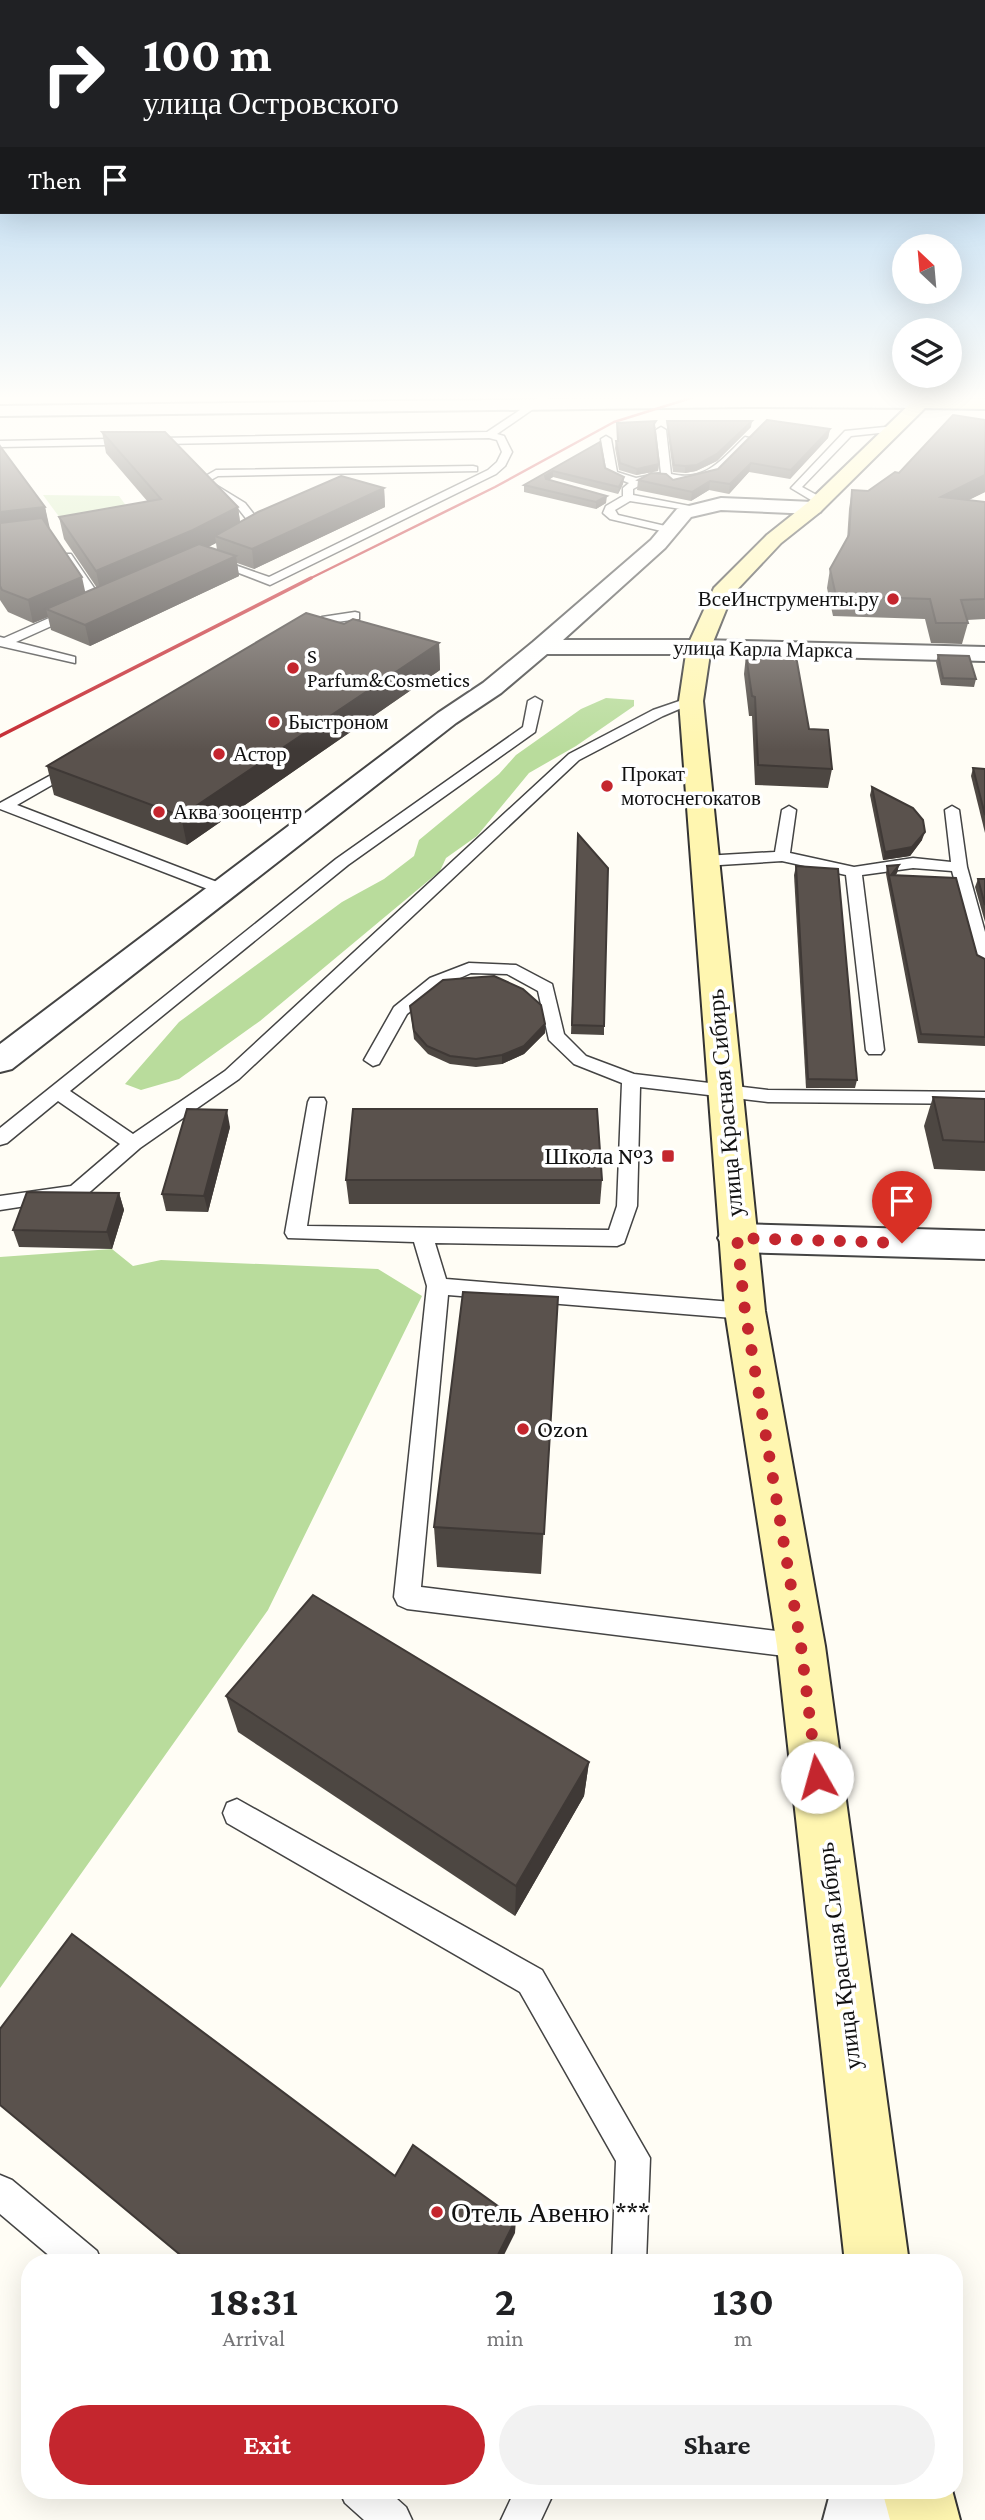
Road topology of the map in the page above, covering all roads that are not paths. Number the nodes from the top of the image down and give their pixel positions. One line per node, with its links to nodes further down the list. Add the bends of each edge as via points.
1 (249, 516): 7 (lane, via 258,527)
2 (403, 516): 9 (lane, via 270,581 202,557)
3 (612, 516): 6 (lane)
4 (682, 516): 6 (street)
5 (804, 516): 14 (main road, улица Красная Сибирь, via 722,593)
6 (670, 530): 13 (street)
7 (236, 539)
8 (57, 542): 11 (lane, via 103,598)
9 (213, 551)
10 (355, 617): 12 (lane, via 326,620)
11 (2, 642): 16 (lane)
12 (290, 642)
13 (541, 647): 14 (street, улица Карла Маркса); 26 (street)
14 (699, 647): 15 (street, улица Карла Маркса); 18 (main road, улица Красная Сибирь)
15 (985, 654)
16 (70, 660)
17 (535, 701): 33 (lane, via 530,729 342,862)
18 (691, 701): 23 (main road, улица Красная Сибирь); 37 (lane, via 574,757 232,1075)
19 (89, 758): 26 (lane, via 5,806)
20 (789, 810): 22 (lane)
21 (952, 810): 24 (lane)
22 (782, 856): 23 (lane); 25 (lane)
23 (704, 862): 32 (main road, улица Красная Сибирь)
24 (959, 867): 25 (lane, via 913,863); 27 (lane)
25 (854, 872): 28 (lane)
26 (224, 890): 29 (street)
27 (985, 964)
28 (875, 1050)
29 (0, 1060)
30 (373, 1060): 31 (lane, via 400,1011 436,982 469,968 510,969 546,988 555,1035 580,1060)
31 (631, 1080): 32 (lane); 39 (lane, via 627,1206 617,1238)
32 (723, 1090): 34 (lane, via 768,1096); 40 (main road, улица Красная Сибирь)
33 (56, 1091): 36 (lane); 37 (lane)
34 (985, 1098)
35 (317, 1102): 39 (lane, via 295,1233)
36 (0, 1138)
37 (132, 1143): 38 (lane, via 76,1192)
38 (0, 1203)
39 (422, 1235): 42 (lane)
40 (737, 1238): 41 (street); 43 (main road, улица Красная Сибирь)
41 (985, 1245)
42 (438, 1286): 43 (lane); 44 (lane, via 407,1597)
43 (745, 1311): 44 (main road, улица Красная Сибирь)
44 (801, 1646): 49 (main road, улица Красная Сибирь)
45 (237, 1813): 48 (lane, via 531,1981 633,2158)
46 (0, 2192): 47 (lane)
47 (74, 2254)
48 (629, 2254)
49 (876, 2254)
50 (368, 2499): 54 (lane)
51 (531, 2499): 55 (lane)
52 (864, 2499): 56 (street)
53 (919, 2499): 57 (main road)
54 (393, 2520)
55 (520, 2520)
56 (858, 2520)
57 (925, 2520)

